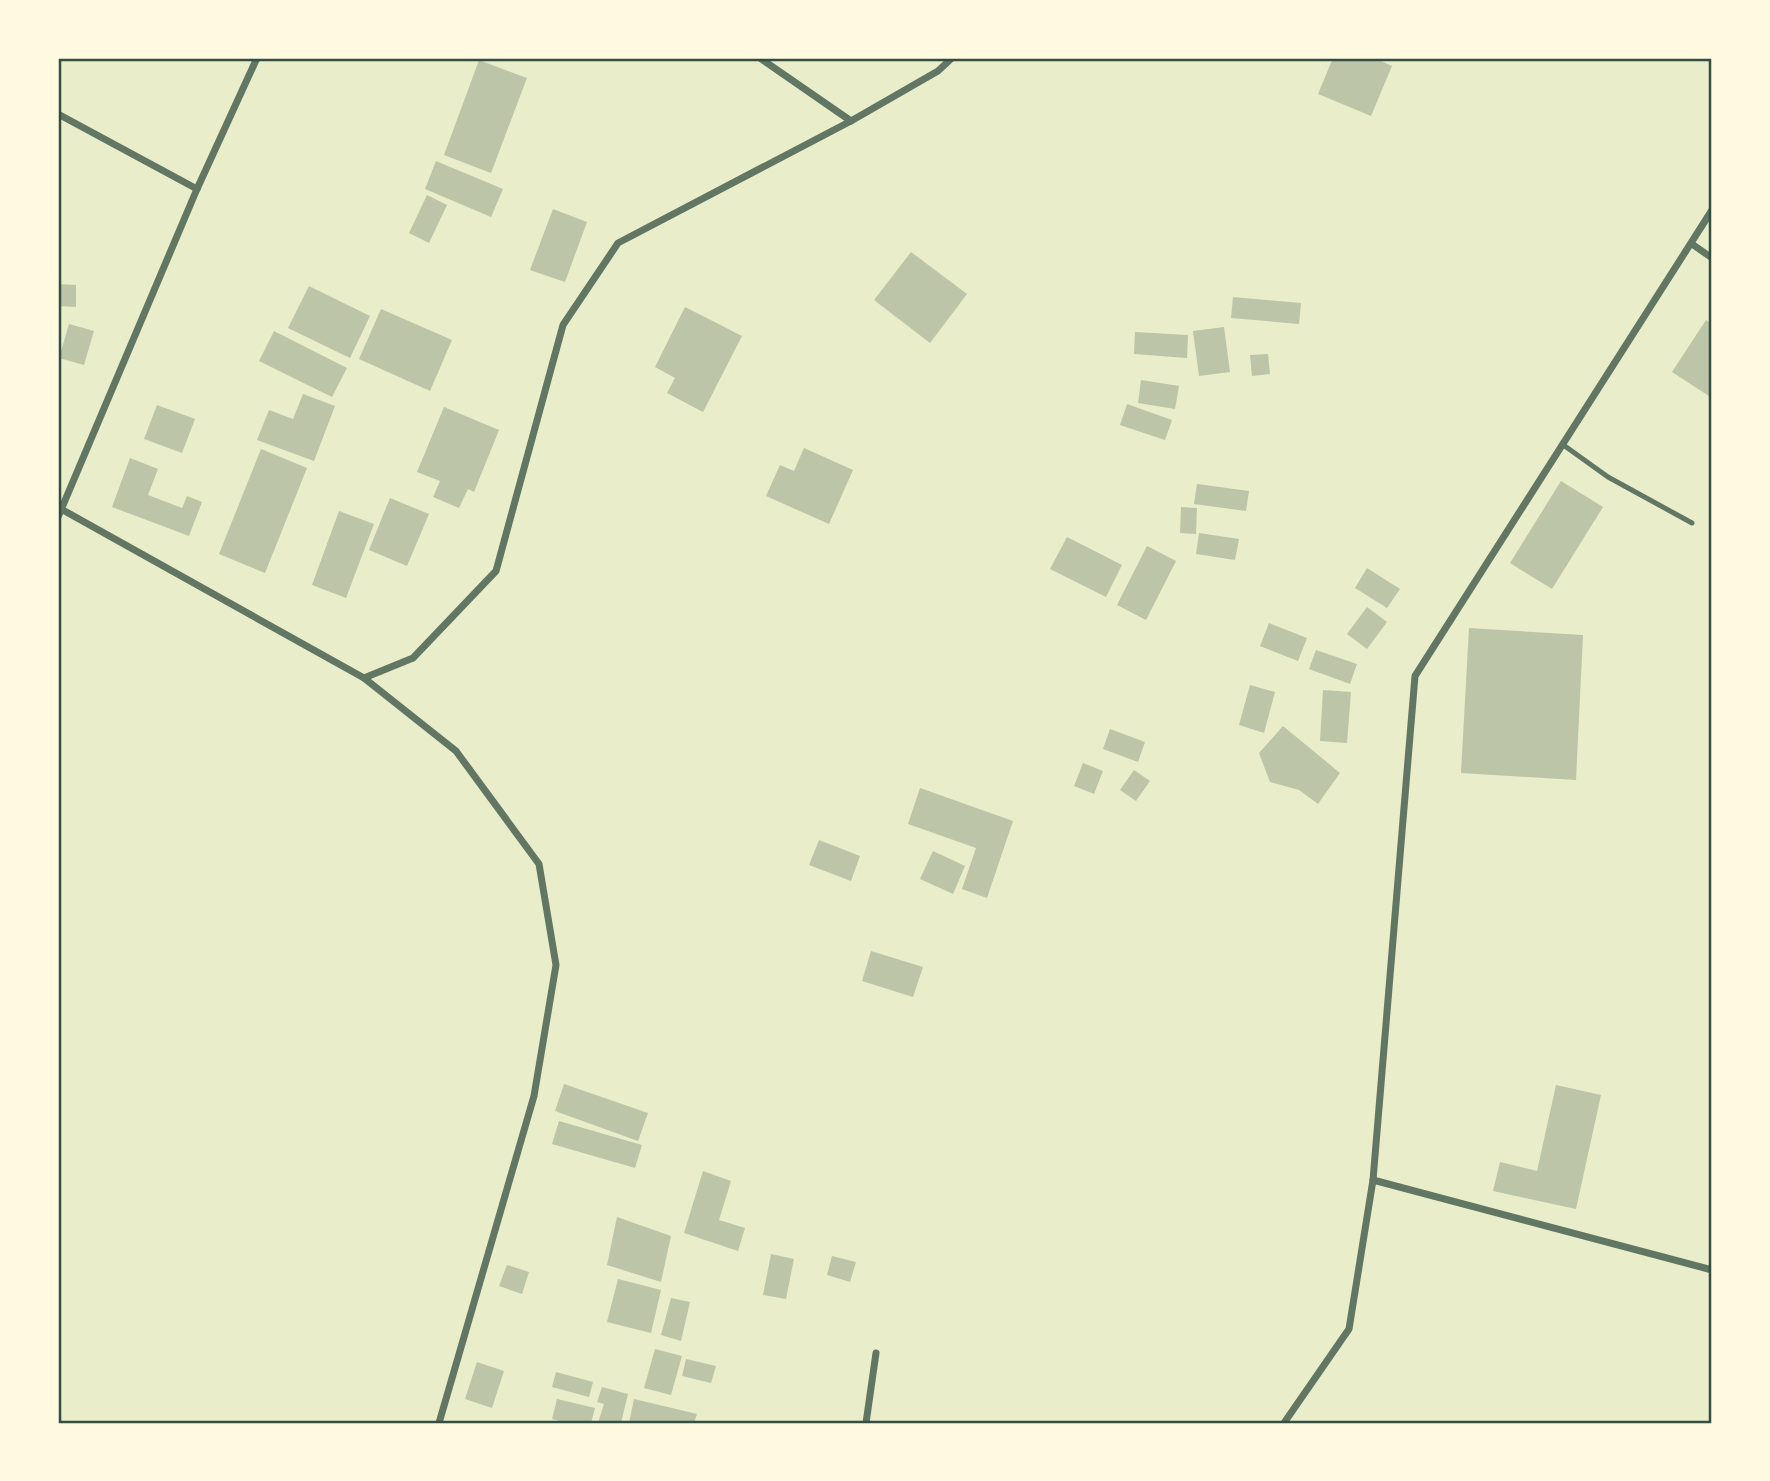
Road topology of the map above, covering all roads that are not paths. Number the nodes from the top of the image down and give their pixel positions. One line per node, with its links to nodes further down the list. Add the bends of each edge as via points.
1 (257, 58): 6 (street)
2 (760, 58): 5 (street)
3 (952, 58): 5 (street, via 938,71)
4 (58, 114): 6 (street)
5 (851, 121): 13 (street, via 618,243 563,325 496,571 413,658)
6 (197, 189): 11 (street)
7 (1712, 210): 8 (street)
8 (1692, 244): 9 (street); 10 (street)
9 (1712, 258)
10 (1562, 444): 12 (lane, via 1608,477); 14 (street, via 1415,676)
11 (59, 513): 13 (street)
12 (1692, 523)
13 (364, 678): 17 (street, via 456,751 540,863 556,965 534,1096)
14 (1373, 1180): 15 (street); 19 (street, via 1349,1329)
15 (1712, 1270)
16 (877, 1353): 18 (street)
17 (439, 1423)
18 (866, 1423)
19 (1284, 1423)

